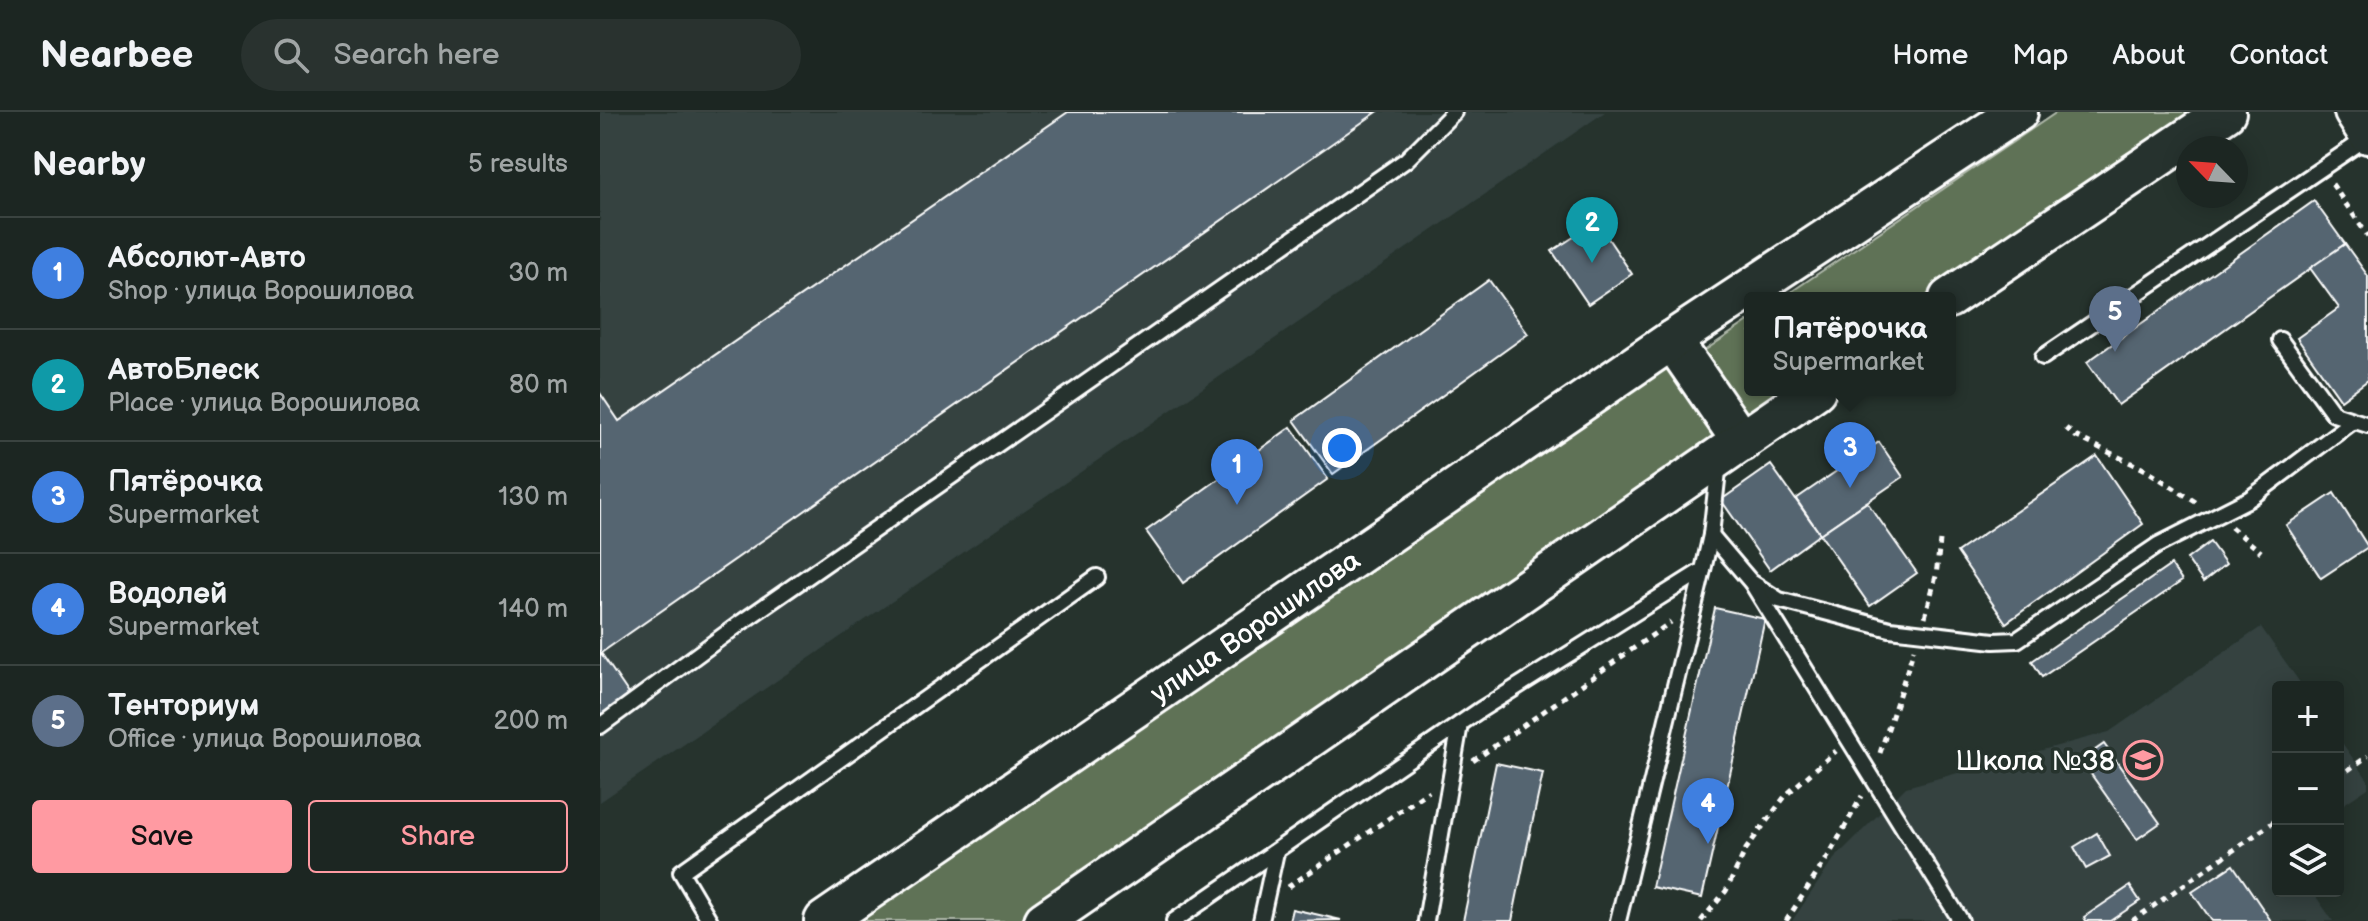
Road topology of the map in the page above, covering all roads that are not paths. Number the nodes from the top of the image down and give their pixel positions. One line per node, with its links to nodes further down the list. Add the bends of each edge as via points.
1 (1454, 112): 21 (lane, via 1406,160)
2 (2018, 112): 6 (main road, улица Ворошилова)
3 (2226, 112): 8 (main road)
4 (2354, 112): 5 (main road)
5 (2368, 135): 11 (lane)
6 (1745, 292)
7 (1744, 293): 9 (main road, улица Ворошилова)
8 (1956, 293)
9 (1672, 340): 15 (main road); 23 (main road, улица Ворошилова)
10 (2280, 340): 13 (lane, via 2334,414)
11 (2043, 357)
12 (1808, 396): 15 (main road)
13 (2352, 422): 14 (lane); 19 (lane, via 2249,499 2158,545 2017,640 1890,629 1779,600)
14 (2368, 425)
15 (1731, 450): 16 (lane); 26 (main road)
16 (1711, 535): 17 (lane); 19 (lane)
17 (1703, 570): 20 (lane); 29 (lane)
18 (1097, 577): 25 (lane, via 681,872)
19 (1751, 582): 30 (lane)
20 (1460, 724): 22 (lane); 28 (lane)
21 (600, 726)
22 (1276, 852): 24 (lane); 27 (lane)
23 (833, 918)
24 (1176, 920)
25 (710, 921)
26 (1044, 921)
27 (1261, 921)
28 (1426, 921)
29 (1618, 921)
30 (1961, 921)

